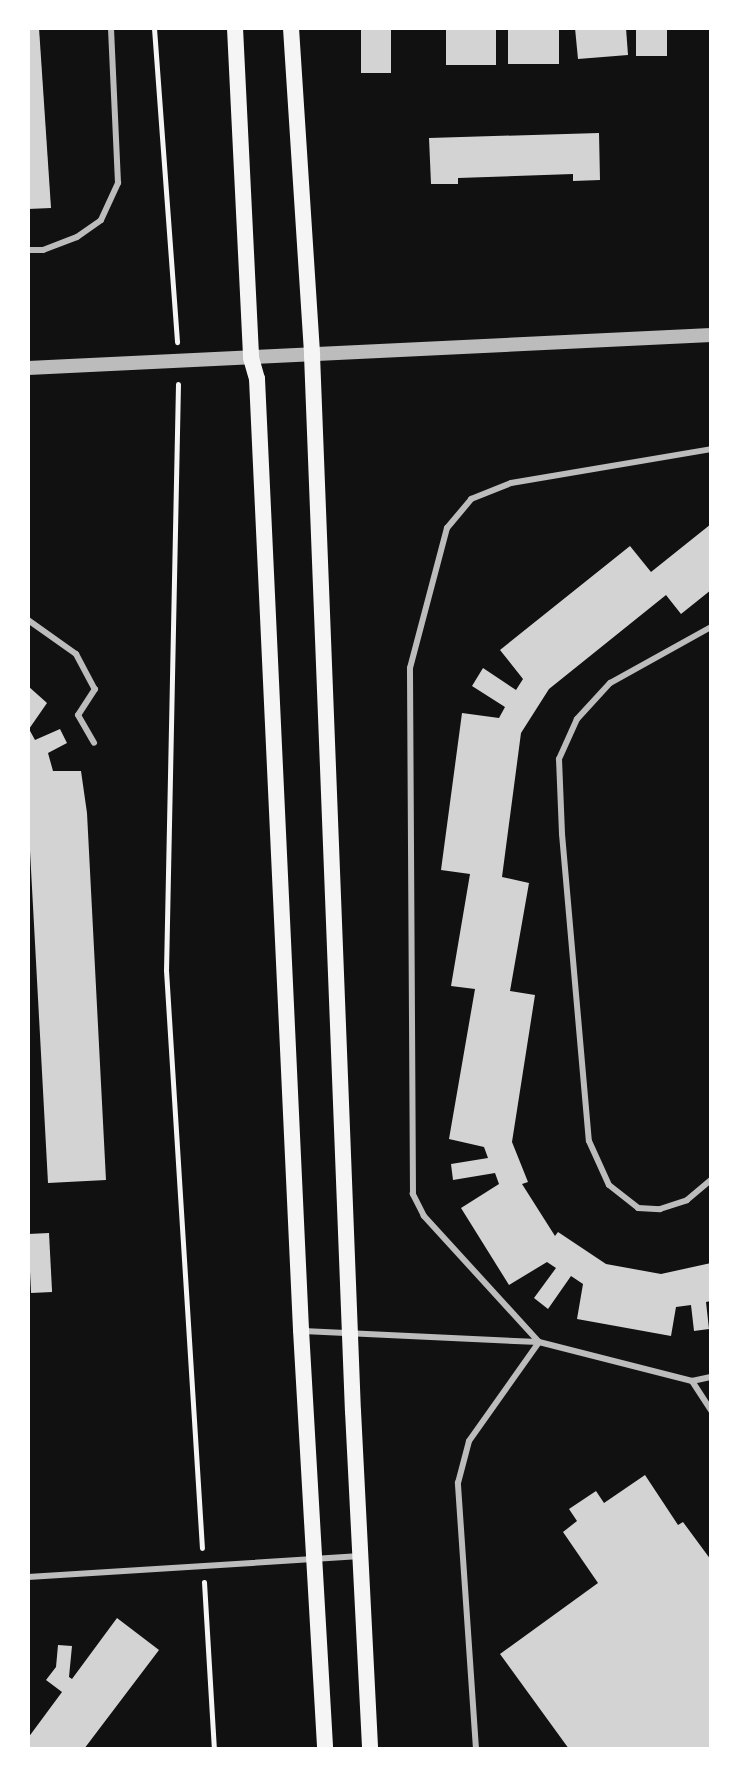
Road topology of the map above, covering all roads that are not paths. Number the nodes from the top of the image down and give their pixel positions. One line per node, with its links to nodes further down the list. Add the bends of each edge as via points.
1 (111, 28): 4 (lane, via 118,183 101,220 77,237)
2 (235, 28): 7 (main road)
3 (291, 28): 6 (main road)
4 (28, 250)
5 (711, 335): 6 (street)
6 (312, 355): 7 (street); 15 (main road)
7 (251, 358): 8 (street); 14 (main road, via 257,379)
8 (28, 368)
9 (711, 449): 16 (lane, via 511,483 471,499 447,528 410,668 413,1194 424,1216)
10 (28, 620): 12 (lane, via 76,654 95,689 78,715)
11 (711, 627): 13 (lane, via 610,683 577,719 559,759 589,1141 609,1185 638,1208 660,1209 687,1200)
12 (94, 743)
13 (711, 1180)
14 (301, 1330): 15 (lane); 20 (main road)
15 (352, 1335): 16 (lane); 21 (main road)
16 (539, 1342): 18 (lane); 25 (lane, via 469,1441 458,1483)
17 (711, 1377): 18 (lane)
18 (692, 1381): 19 (lane)
19 (711, 1410)
20 (313, 1556): 21 (lane); 22 (lane); 23 (main road)
21 (362, 1556): 24 (main road)
22 (28, 1577)
23 (325, 1749)
24 (370, 1749)
25 (476, 1749)

